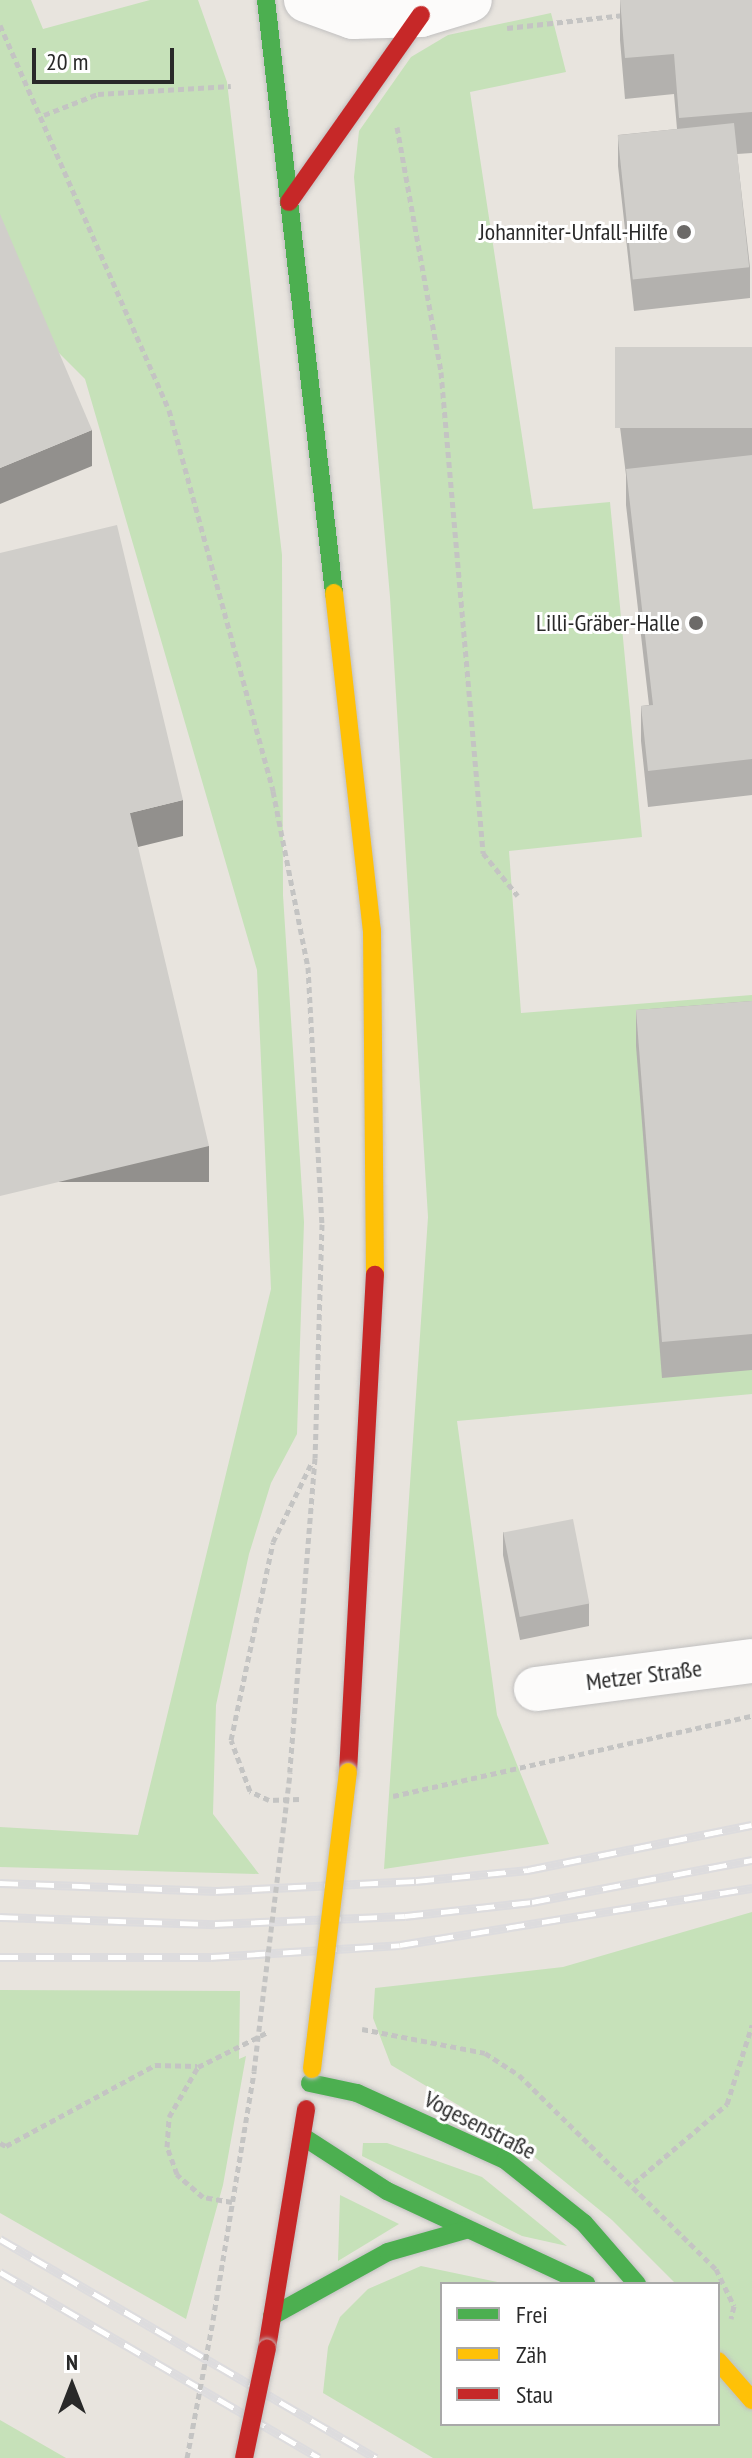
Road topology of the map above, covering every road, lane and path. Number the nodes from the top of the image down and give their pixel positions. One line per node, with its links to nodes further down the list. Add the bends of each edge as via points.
1 (266, 0): 7 (main road)
2 (306, 0): 4 (street, via 353,17)
3 (631, 14): 5 (path)
4 (421, 15): 5 (street); 8 (main road)
5 (484, 15)
6 (0, 25): 9 (path)
7 (276, 83): 9 (path, via 98,94); 10 (main road)
8 (367, 90): 10 (main road); 11 (path, via 391,106 411,176 441,372 483,853)
9 (44, 115): 28 (path, bridge, via 169,410 270,777 308,967 322,1224 315,1458 290,1772 254,2071)
10 (289, 202): 17 (main road, bridge, via 372,930 377,1223 367,1521 348,1772)
11 (518, 896)
12 (752, 1661): 13 (street, Metzer Straße)
13 (536, 1689)
14 (752, 2025): 20 (path, via 727,2104)
15 (485, 2053): 20 (path)
16 (198, 2067): 19 (path, via 155,2065 6,2146)
17 (311, 2076): 18 (main road); 23 (main road, Vogesenstraße, via 505,2160 584,2223)
18 (302, 2136): 21 (main road); 24 (main road)
19 (0, 2143)
20 (634, 2183): 25 (path, via 716,2269 734,2306)
21 (466, 2230): 22 (main road); 24 (main road, via 388,2252)
22 (582, 2282)
23 (635, 2282)
24 (272, 2316): 29 (main road, bridge)
25 (720, 2358)
26 (720, 2363): 27 (main road)
27 (752, 2400)
28 (187, 2458)
29 (244, 2458)

